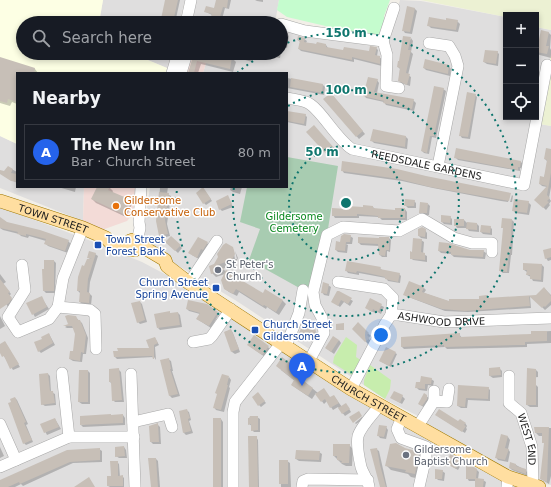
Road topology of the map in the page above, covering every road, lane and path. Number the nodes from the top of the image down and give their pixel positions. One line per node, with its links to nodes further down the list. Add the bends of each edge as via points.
1 (191, 0): 3 (street)
2 (394, 8): 5 (street)
3 (188, 16)
4 (288, 26): 5 (street, via 305,31)
5 (382, 41): 12 (street, via 387,55 386,86)
6 (429, 43): 14 (street, via 449,46 458,66)
7 (176, 60): 10 (street)
8 (185, 60): 11 (street)
9 (547, 65): 14 (street, REEDSDALE GARDENS, via 524,185)
10 (172, 72)
11 (182, 72)
12 (399, 88)
13 (288, 98): 14 (street, REEDSDALE GARDENS, via 306,102 314,107 344,144 352,149)
14 (438, 166)
15 (141, 188): 20 (street, via 139,222 134,228)
16 (0, 201): 17 (main road, TOWN STREET)
17 (83, 228): 20 (main road, TOWN STREET, via 106,238 113,235); 25 (street, via 63,278)
18 (217, 241): 22 (street)
19 (492, 243): 32 (street, via 472,243 454,238 422,220 399,231 343,227 327,235 312,292 322,318 324,333)
20 (133, 244): 22 (main road, CHURCH STREET, via 165,260 167,266)
21 (22, 265): 25 (street, via 24,290 8,317 18,332 49,319)
22 (189, 282): 26 (main road, CHURCH STREET)
23 (338, 282): 27 (street, via 384,289 393,298)
24 (304, 290): 30 (street, via 299,313)
25 (58, 307): 31 (street, via 90,310 95,314)
26 (231, 309): 29 (street, via 212,336); 30 (main road, CHURCH STREET)
27 (391, 316): 28 (street, ASHWOOD DRIVE, via 444,322); 36 (street, ASHWOOD DRIVE)
28 (551, 318)
29 (193, 342)
30 (284, 344): 32 (main road, CHURCH STREET); 52 (street, via 235,402)
31 (96, 349)
32 (309, 361): 36 (main road, CHURCH STREET)
33 (62, 373): 44 (street)
34 (132, 374): 40 (street)
35 (509, 376): 50 (street, WEST END, via 509,403 521,413 532,447)
36 (351, 389): 38 (main road, CHURCH STREET)
37 (449, 389): 42 (street, via 447,402 434,396)
38 (380, 405): 39 (main road, CHURCH STREET); 49 (street, via 358,435 362,468)
39 (402, 417): 42 (main road, CHURCH STREET); 54 (street, via 397,429 401,438 426,447)
40 (134, 422): 43 (street, via 168,414); 45 (street)
41 (0, 424): 46 (street)
42 (418, 426): 48 (main road, CHURCH STREET)
43 (172, 427)
44 (69, 437): 45 (street); 46 (street)
45 (134, 437): 51 (street)
46 (16, 460): 47 (street)
47 (0, 467)
48 (507, 482): 50 (main road, CHURCH STREET)
49 (368, 484): 53 (street, via 308,479 303,481)
50 (529, 485)
51 (135, 487)
52 (233, 487)
53 (302, 487)
54 (419, 487)

